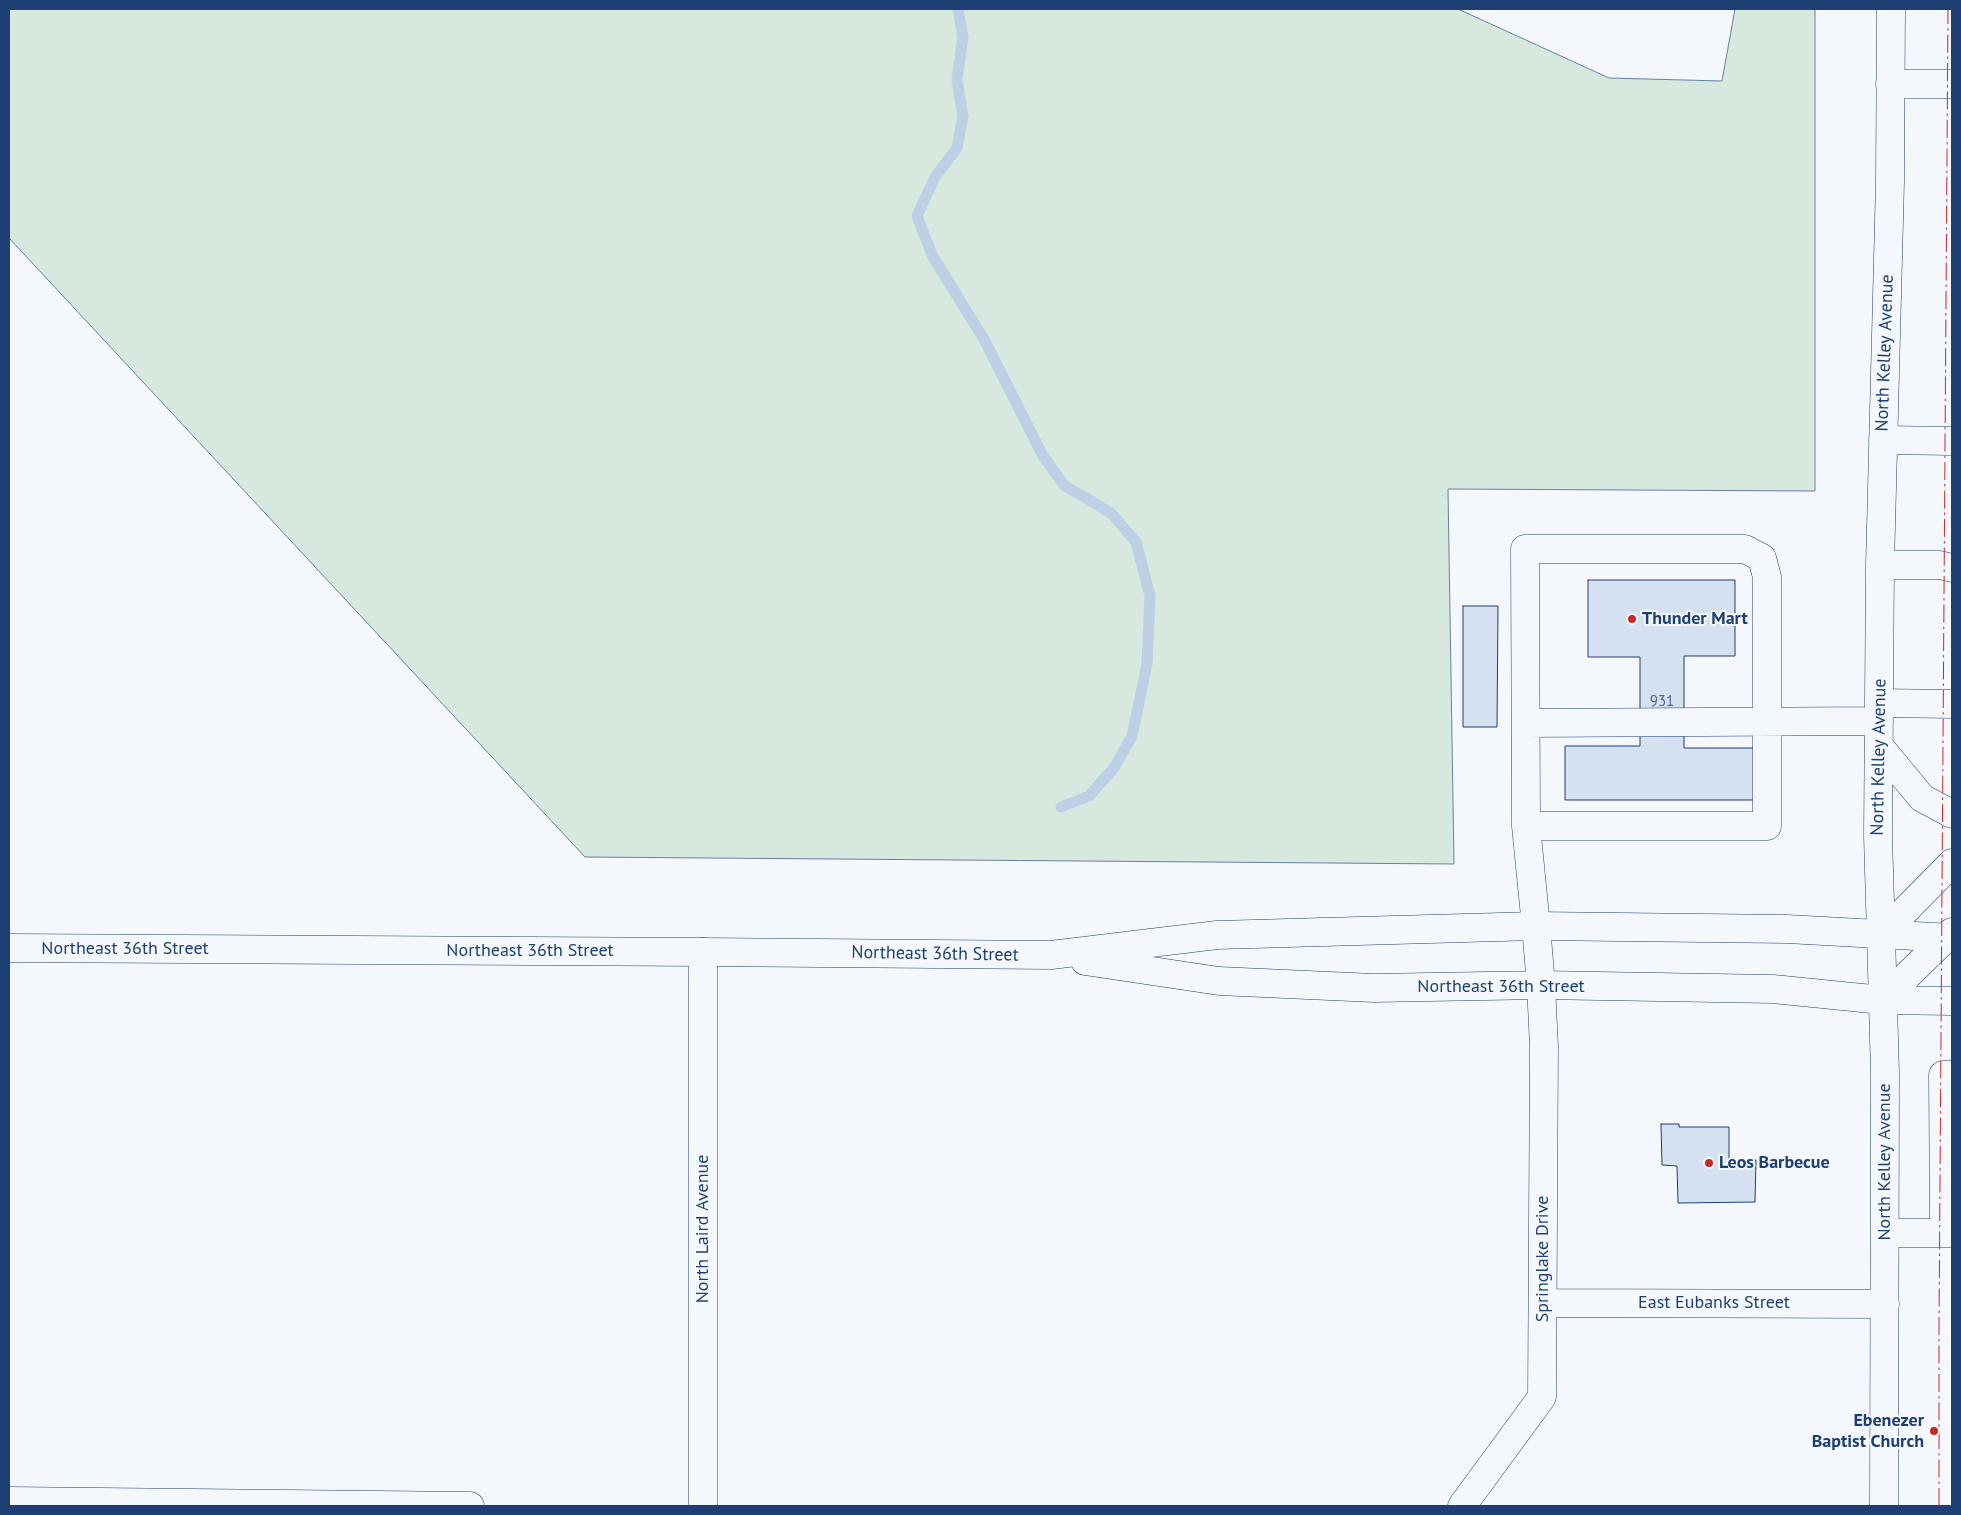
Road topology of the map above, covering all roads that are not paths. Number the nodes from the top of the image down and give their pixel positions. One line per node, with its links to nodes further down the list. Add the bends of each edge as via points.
1 (1891, 9): 2 (main road, North Kelley Avenue)
2 (1890, 84): 3 (main road); 4 (main road, North Kelley Avenue)
3 (1952, 84)
4 (1883, 440): 5 (main road); 6 (main road, North Kelley Avenue)
5 (1952, 441)
6 (1880, 565): 7 (main road); 11 (main road, North Kelley Avenue)
7 (1952, 568)
8 (1952, 704): 11 (main road)
9 (1767, 722): 10 (main road); 10 (main road, Springlake Drive, via 1767,577 1762,558 1745,549 1525,549); 11 (main road); 13 (main road, via 1767,826)
10 (1526, 723): 13 (main road, Springlake Drive)
11 (1879, 724): 12 (main road, via 1922,798); 16 (main road, North Kelley Avenue)
12 (1952, 814)
13 (1526, 826): 15 (main road, Springlake Drive)
14 (1952, 863): 16 (main road)
15 (1536, 926): 16 (main road, Northeast 36th Street, via 1787,929); 20 (main road, Northeast 36th Street, via 1217,935); 21 (main road, Springlake Drive)
16 (1881, 934): 17 (main road, Northeast 36th Street); 22 (main road, North Kelley Avenue)
17 (1950, 936): 22 (main road)
18 (9, 948): 19 (main road, Northeast 36th Street)
19 (703, 952): 20 (main road, Northeast 36th Street); 31 (main road, North Laird Avenue)
20 (1051, 955): 21 (main road, Northeast 36th Street, via 1219,982 1374,988)
21 (1541, 985): 22 (main road, Northeast 36th Street, via 1773,989); 27 (main road, Springlake Drive, via 1544,1047)
22 (1882, 1000): 23 (main road, Northeast 36th Street); 25 (main road, North Kelley Avenue)
23 (1952, 1001)
24 (1952, 1075): 26 (main road, via 1942,1075)
25 (1886, 1233): 26 (main road); 28 (main road, North Kelley Avenue)
26 (1948, 1233)
27 (1543, 1304): 28 (main road, East Eubanks Street); 32 (main road, Springlake Drive, via 1542,1397)
28 (1885, 1304): 33 (main road, North Kelley Avenue)
29 (9, 1501): 30 (main road)
30 (470, 1506)
31 (703, 1506)
32 (1462, 1506)
33 (1884, 1506)

